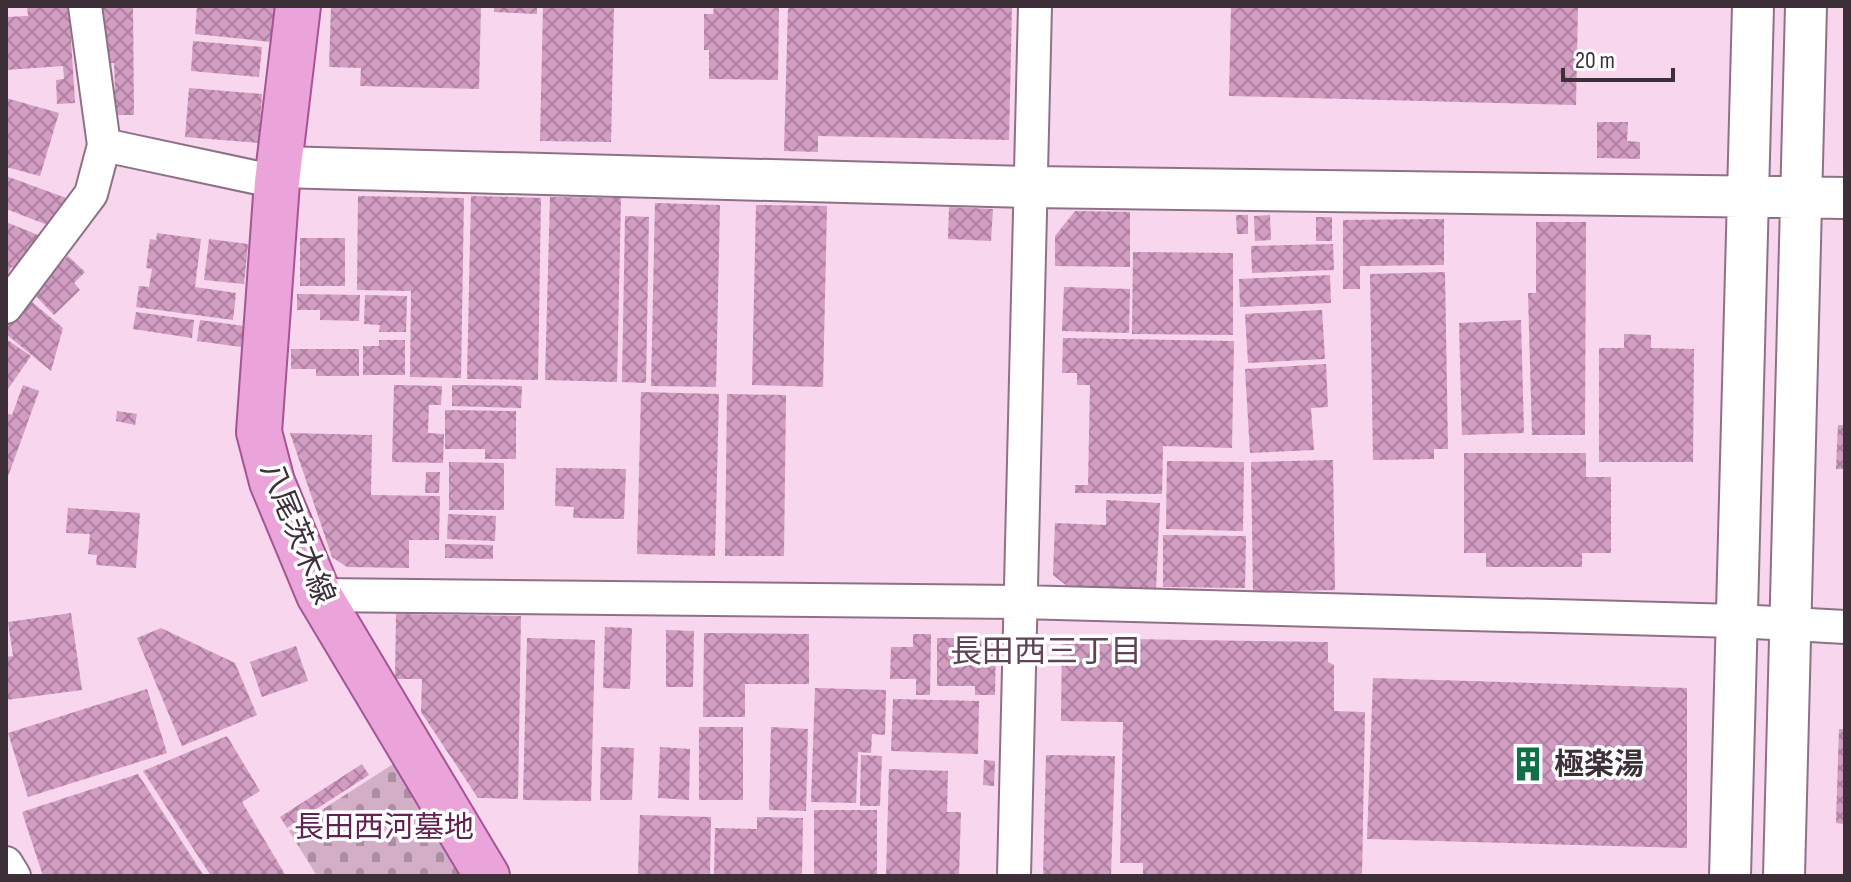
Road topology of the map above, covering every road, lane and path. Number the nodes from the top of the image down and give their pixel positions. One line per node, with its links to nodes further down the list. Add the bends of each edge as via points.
1 (85, 6): 6 (street)
2 (298, 6): 7 (main road, 八尾茨木線)
3 (1035, 6): 8 (street)
4 (1753, 6): 9 (street)
5 (1806, 6): 10 (street)
6 (104, 145): 7 (street); 12 (street, via 91,194)
7 (278, 174): 8 (street); 13 (main road, 八尾茨木線, via 259,432 272,482)
8 (1031, 187): 9 (street); 14 (street)
9 (1748, 195): 10 (street); 15 (street)
10 (1801, 197): 11 (street); 16 (street)
11 (1845, 198)
12 (6, 307)
13 (319, 595): 14 (street); 20 (main road, 八尾茨木線)
14 (1020, 602): 15 (street); 21 (street)
15 (1737, 621): 16 (street); 22 (street)
16 (1790, 625): 17 (street); 23 (street)
17 (1845, 627)
18 (6, 863): 19 (street)
19 (14, 876)
20 (487, 876)
21 (1014, 876)
22 (1730, 876)
23 (1784, 876)

